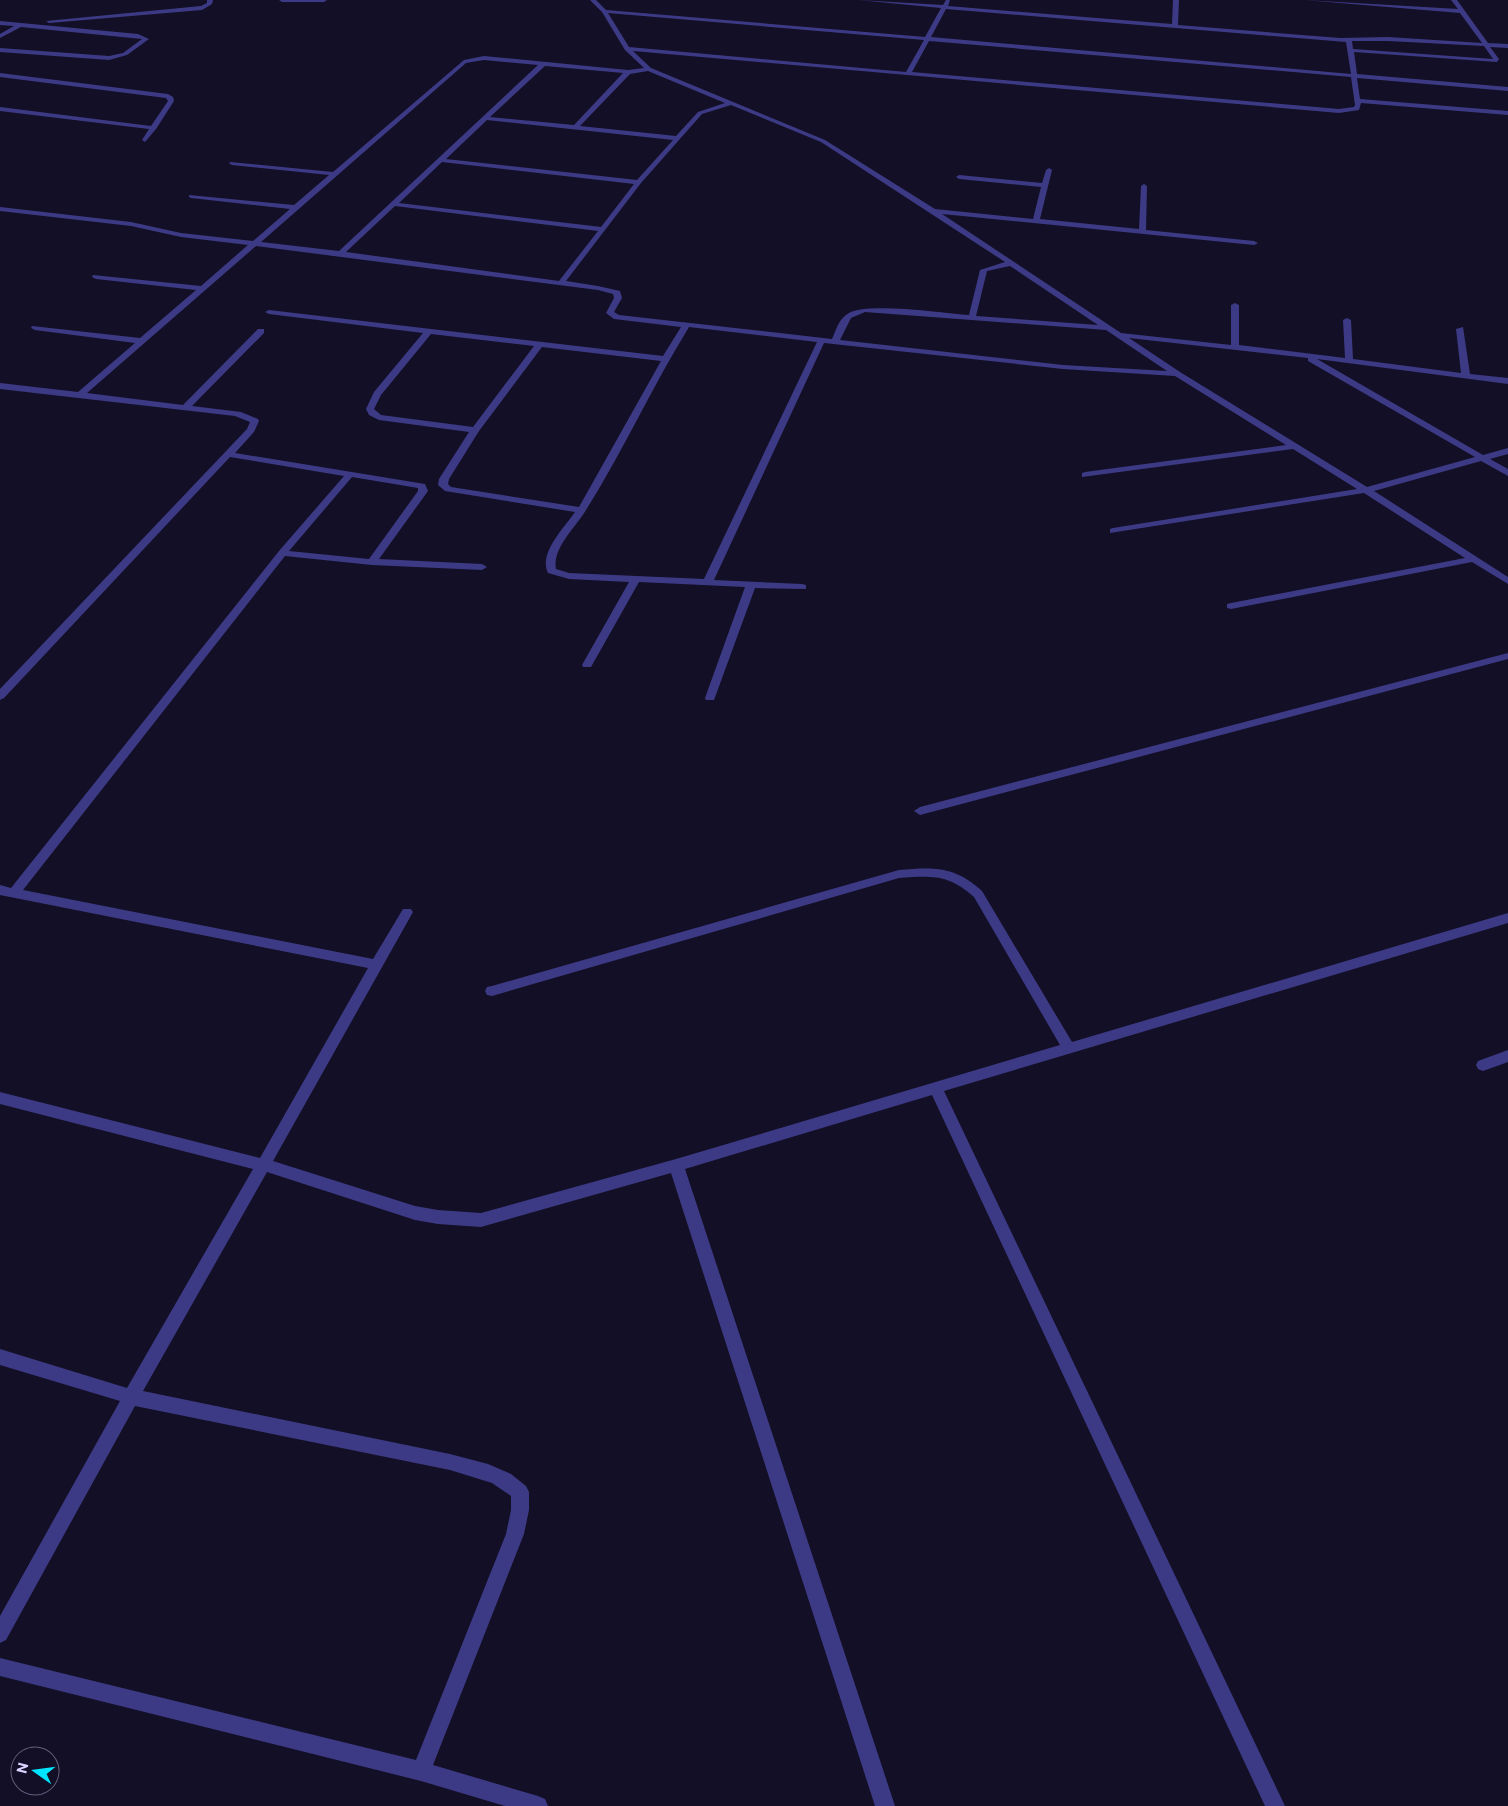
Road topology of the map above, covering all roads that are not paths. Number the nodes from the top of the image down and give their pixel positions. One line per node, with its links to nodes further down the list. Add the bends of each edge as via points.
1 (210, 0): 14 (street, via 207,6 195,8)
2 (282, 0): 3 (street)
3 (324, 0)
4 (594, 0): 11 (street)
5 (861, 0): 10 (street)
6 (949, 0): 10 (street)
7 (1176, 0): 15 (street)
8 (1306, 0): 12 (street)
9 (1454, 0): 12 (street)
10 (945, 7): 15 (street); 17 (street)
11 (604, 11): 17 (street); 21 (street)
12 (1461, 11): 19 (street)
13 (0, 23): 14 (street)
14 (20, 24): 16 (street); 24 (street, via 138,36 146,40 125,54 109,58)
15 (1175, 26): 18 (street)
16 (0, 36)
17 (926, 38): 29 (street); 31 (street)
18 (1349, 40): 19 (street, via 1388,39); 23 (street)
19 (1485, 46): 20 (street); 23 (street, via 1495,61)
20 (1508, 46)
21 (627, 49): 27 (street); 29 (street)
22 (0, 50): 24 (street)
23 (1350, 50): 31 (street)
24 (12, 51): 25 (street)
25 (0, 58)
26 (544, 63): 28 (street); 37 (street); 45 (street, via 484,58 464,62)
27 (649, 69): 28 (street); 34 (street)
28 (628, 72): 38 (street)
29 (908, 74): 33 (street, via 1330,111 1356,109)
30 (0, 75): 39 (street, via 168,96 171,101)
31 (1354, 76): 32 (street); 33 (street)
32 (1508, 89)
33 (1358, 101): 36 (street)
34 (731, 103): 40 (street, via 700,113); 54 (street, via 823,140)
35 (0, 109): 39 (street)
36 (1508, 113)
37 (486, 118): 38 (street); 42 (street)
38 (576, 127): 40 (street)
39 (154, 128): 41 (street)
40 (676, 138): 47 (street)
41 (145, 140)
42 (441, 160): 47 (street); 51 (street)
43 (232, 163): 45 (street)
44 (1050, 170): 48 (street)
45 (334, 174): 52 (street)
46 (960, 177): 48 (street)
47 (639, 182): 56 (street)
48 (1046, 185): 55 (street)
49 (1144, 186): 57 (street)
50 (191, 196): 52 (street)
51 (393, 204): 56 (street); 60 (street)
52 (294, 207): 59 (street)
53 (0, 209): 59 (street, via 131,224 169,234)
54 (933, 210): 55 (street); 61 (street)
55 (1036, 221): 57 (street)
56 (602, 228): 63 (street)
57 (1142, 232): 58 (street)
58 (1254, 243)
59 (253, 244): 60 (street); 64 (street)
60 (340, 254): 63 (street)
61 (1011, 263): 67 (street, via 984,270); 71 (street)
62 (96, 277): 64 (street)
63 (560, 284): 69 (street, via 617,293 618,298 610,313 617,317)
64 (202, 288): 77 (street)
65 (1235, 305): 80 (street)
66 (269, 312): 74 (street)
67 (972, 318): 71 (street); 78 (street, via 858,311 846,317)
68 (1347, 320): 83 (street)
69 (687, 324): 76 (street); 82 (street)
70 (35, 328): 77 (street)
71 (1109, 328): 75 (street)
72 (1460, 329): 85 (street)
73 (261, 331): 89 (street)
74 (429, 331): 79 (street); 90 (street, via 377,394 370,409 379,417)
75 (1118, 335): 80 (street); 84 (street)
76 (822, 339): 78 (street); 106 (street)
77 (142, 341): 88 (street)
78 (835, 341): 84 (street, via 1064,367)
79 (540, 344): 82 (street); 90 (street)
80 (1235, 348): 81 (street)
81 (1305, 355): 83 (street); 94 (street)
82 (665, 359): 99 (street)
83 (1348, 361): 85 (street)
84 (1177, 374): 91 (street)
85 (1466, 376): 86 (street)
86 (1508, 381)
87 (0, 386): 88 (street)
88 (79, 394): 89 (street)
89 (186, 407): 93 (street, via 254,420 251,430)
90 (475, 430): 99 (street, via 444,479 445,487)
91 (1295, 446): 97 (street); 98 (street)
92 (1508, 451): 94 (street)
93 (227, 454): 96 (street); 113 (street)
94 (1483, 458): 95 (street); 98 (street)
95 (1508, 473)
96 (350, 474): 101 (street); 103 (street, via 423,488)
97 (1085, 475)
98 (1366, 490): 100 (street); 102 (street)
99 (581, 510): 105 (street, via 551,556 548,566 551,571 560,575)
100 (1113, 531)
101 (282, 553): 103 (street); 117 (street)
102 (1473, 558): 107 (street); 110 (street)
103 (372, 562): 104 (street)
104 (482, 566)
105 (636, 579): 106 (street); 112 (street)
106 (708, 581): 108 (street)
107 (1508, 581)
108 (751, 584): 109 (street); 114 (street)
109 (802, 587)
110 (1231, 606)
111 (1508, 656): 115 (street)
112 (587, 665)
113 (0, 696)
114 (710, 698)
115 (920, 811)
116 (0, 890): 117 (street)
117 (15, 892): 120 (street)
118 (407, 912): 120 (street)
119 (1508, 918): 122 (street)
120 (377, 965): 127 (street)
121 (492, 991): 122 (street, via 899,874 930,871 948,873 966,882 978,894)
122 (1070, 1048): 125 (street)
123 (1508, 1056): 124 (street)
124 (1483, 1065)
125 (936, 1088): 128 (street); 136 (street)
126 (0, 1098): 127 (street)
127 (264, 1165): 128 (street, via 415,1213 481,1220); 130 (street)
128 (676, 1165): 135 (street)
129 (0, 1357): 130 (street)
130 (131, 1397): 131 (street); 133 (street, via 450,1462 512,1482 520,1492 515,1534)
131 (0, 1634)
132 (0, 1667): 133 (street)
133 (421, 1771): 134 (street)
134 (538, 1806)
135 (885, 1806)
136 (1275, 1806)

